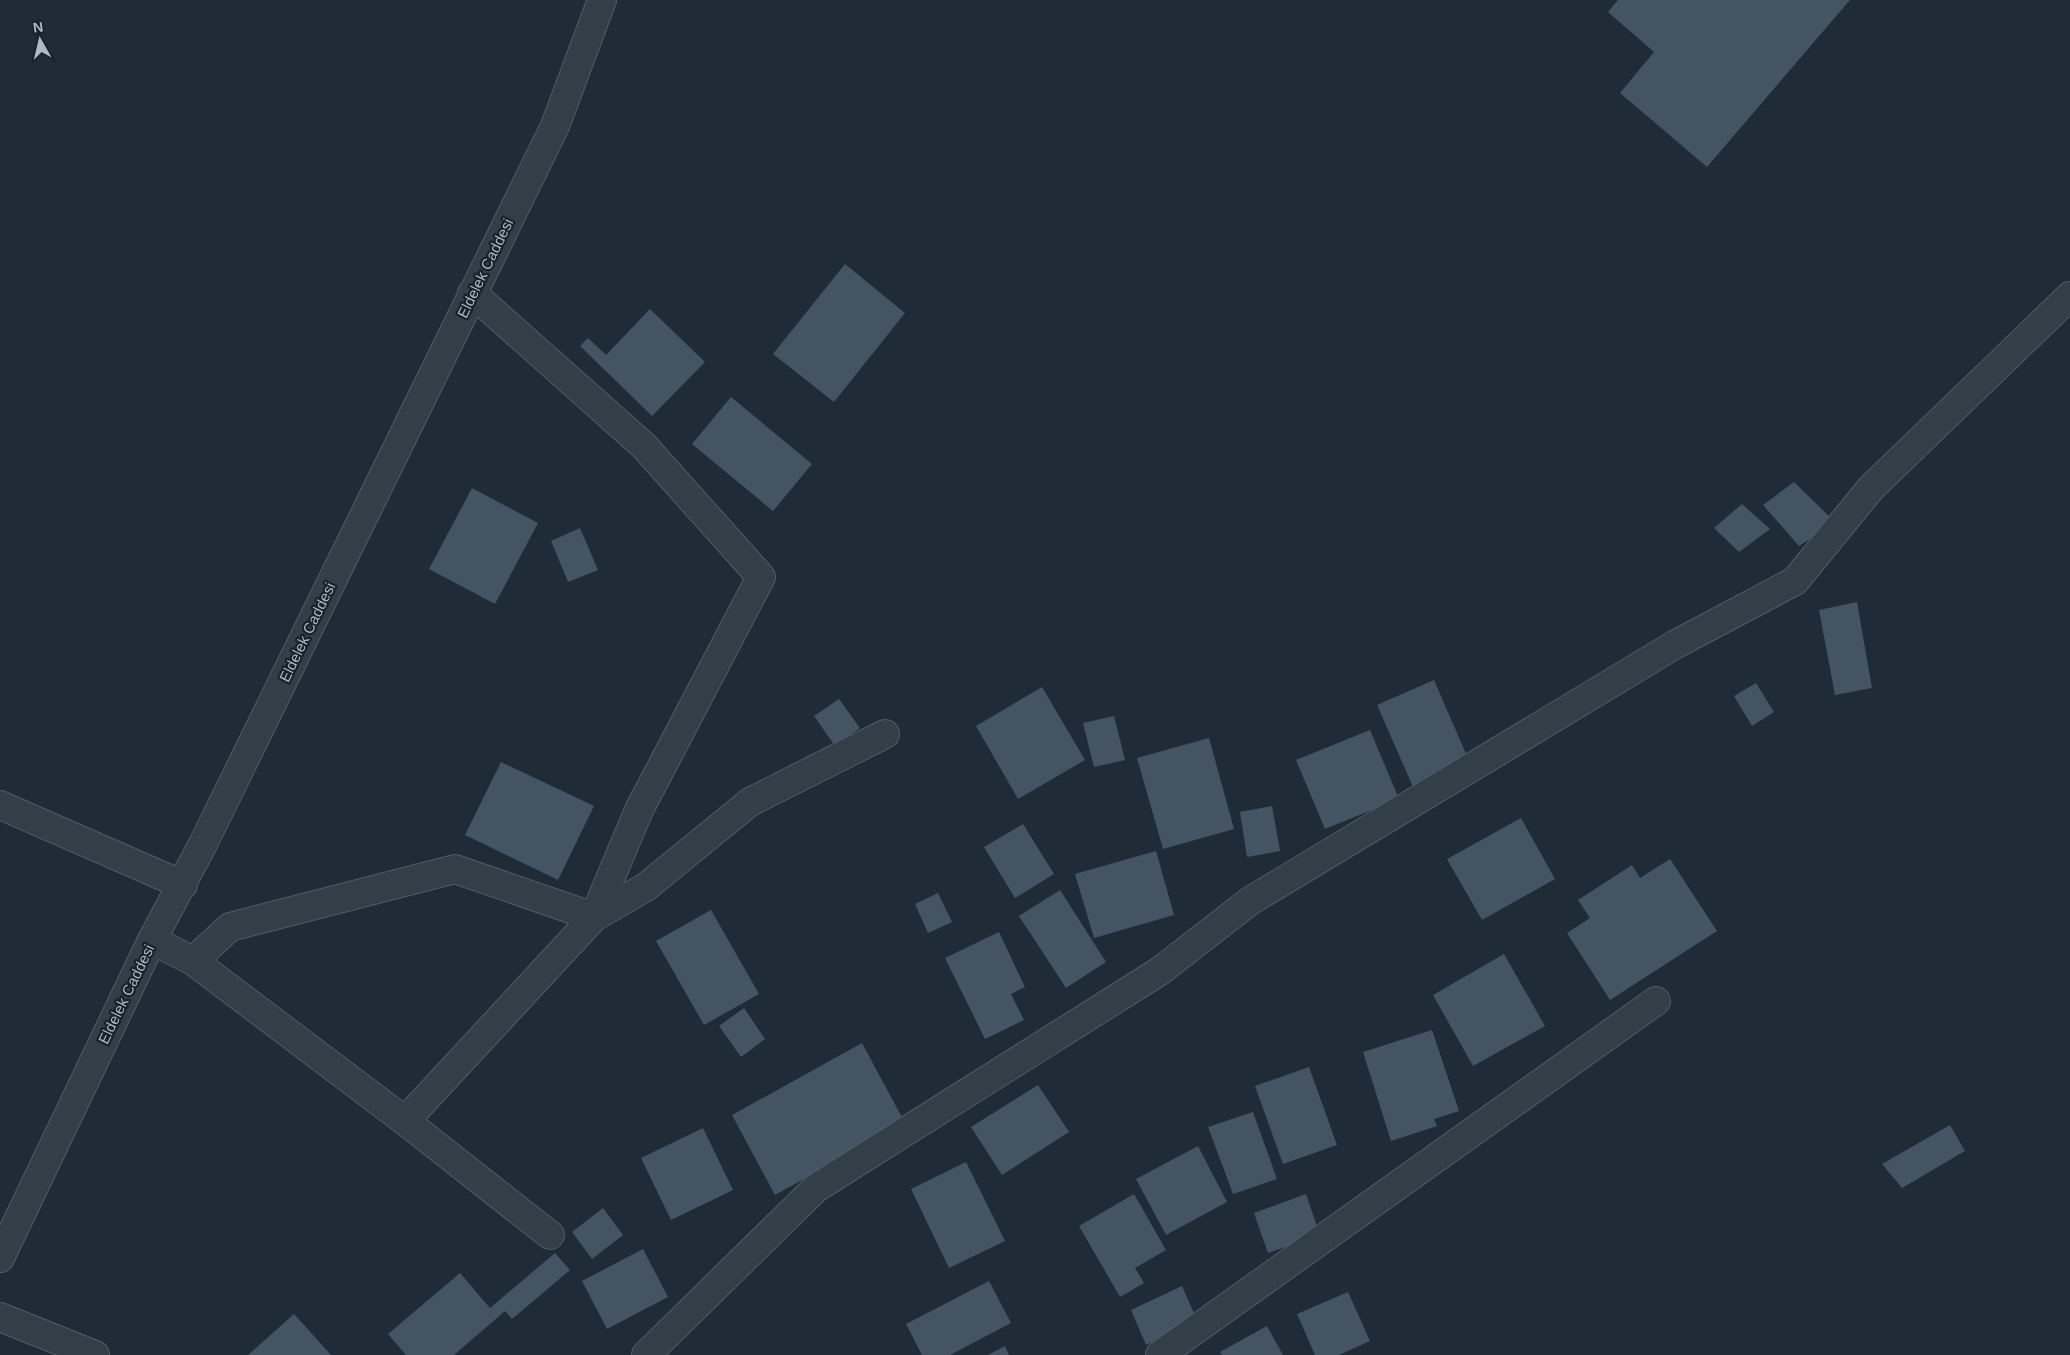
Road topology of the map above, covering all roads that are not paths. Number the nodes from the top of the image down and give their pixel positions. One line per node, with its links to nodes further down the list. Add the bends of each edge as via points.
1 (602, 0): 2 (street, Eldelek Caddesi, via 555,126)
2 (472, 293): 6 (street, Eldelek Caddesi); 7 (street, via 644,446 761,577 639,810)
3 (2070, 296): 16 (street, via 1871,488 1795,581 1676,644 1250,901 1160,971 816,1188)
4 (885, 734): 7 (street, via 750,802 646,887)
5 (0, 805): 6 (street)
6 (183, 885): 8 (street, Eldelek Caddesi)
7 (594, 917): 9 (street, via 456,869 230,927); 11 (street)
8 (152, 940): 9 (street); 13 (street, Eldelek Caddesi)
9 (193, 961): 11 (street)
10 (1656, 1001): 17 (street)
11 (405, 1121): 12 (street)
12 (550, 1235)
13 (0, 1258)
14 (0, 1317): 15 (street)
15 (95, 1355)
16 (646, 1355)
17 (1160, 1355)

